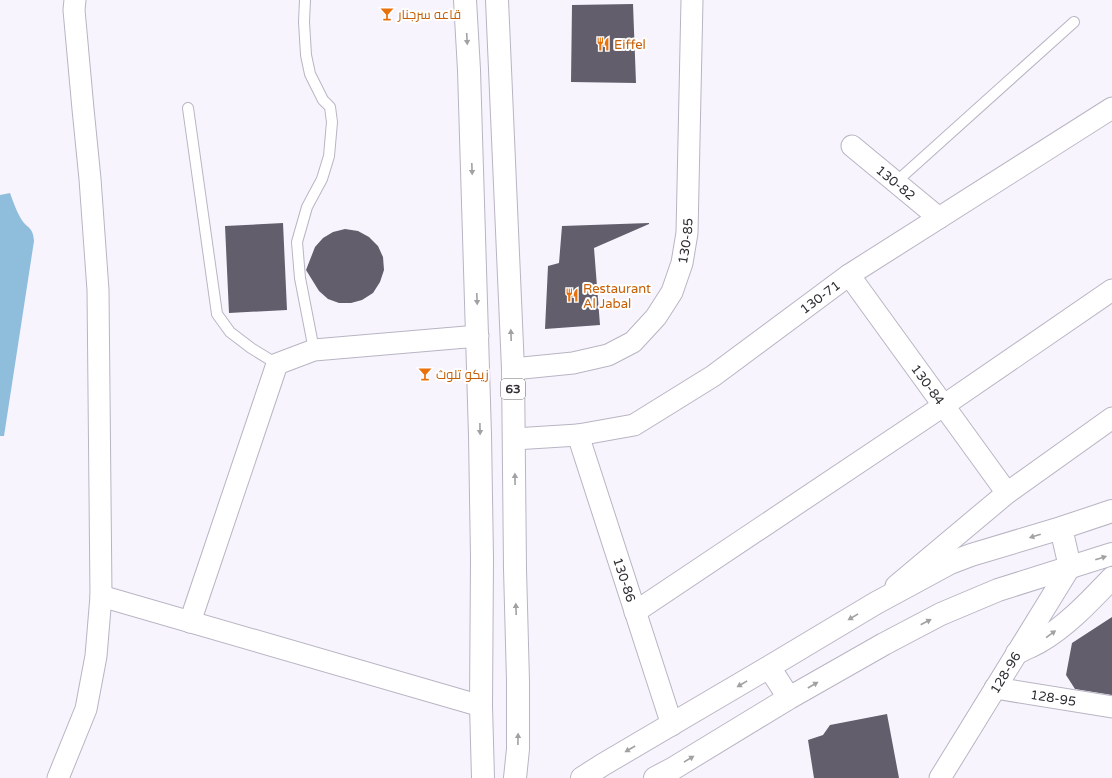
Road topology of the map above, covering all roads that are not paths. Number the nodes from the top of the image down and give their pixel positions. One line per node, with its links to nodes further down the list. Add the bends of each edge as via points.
1 (74, 0): 28 (street, via 98,290)
2 (305, 0): 15 (lane, via 306,55 310,74 323,100 330,107 332,122 329,156 322,178 307,207 297,242 300,278)
3 (465, 0): 14 (main road, one-way to 14)
4 (497, 0): 17 (main road, 63, one-way to 4)
5 (692, 0): 17 (street, 130-85, via 687,233 682,264 672,292 656,317 633,342 608,355 573,363)
6 (1074, 22): 10 (lane)
7 (188, 108): 16 (lane, via 217,314 230,332)
8 (1112, 108): 11 (street, 130-71)
9 (852, 146): 10 (street, 130-82)
10 (896, 182): 11 (street, 130-82)
11 (939, 218): 12 (street, 130-71)
12 (849, 275): 18 (street, 130-84); 20 (street, 130-71, via 713,376 634,425)
13 (1112, 290): 18 (street)
14 (478, 336): 15 (street); 36 (main road, one-way to 36, via 482,558)
15 (314, 350): 16 (street)
16 (277, 364): 31 (street)
17 (513, 369): 21 (main road, 63)
18 (943, 406): 22 (street, 130-84); 30 (street)
19 (1112, 418): 22 (street)
20 (578, 435): 21 (street, 130-71); 30 (street, 130-86)
21 (514, 438): 41 (main road, 63, one-way to 21, via 518,750 518,681)
22 (1007, 493): 29 (street)
23 (1112, 511): 24 (main road)
24 (1061, 528): 26 (main road); 29 (main road, one-way to 29, via 950,563)
25 (1112, 554): 26 (main road, one-way to 25)
26 (1070, 568): 32 (street, 128-96); 35 (main road, one-way to 26, via 941,614 998,590)
27 (1112, 578): 32 (main road, one-way to 27, via 1061,626 1081,610)
28 (101, 596): 31 (street); 39 (street, via 96,656 86,709)
29 (876, 603): 33 (main road, one-way to 33)
30 (635, 612): 38 (street, 130-86)
31 (190, 622): 36 (street)
32 (1017, 653): 34 (street, 128-96)
33 (769, 667): 35 (main road); 38 (main road, one-way to 38)
34 (995, 688): 37 (street, 128-95); 44 (street, 128-96)
35 (789, 698): 43 (main road, one-way to 35)
36 (481, 706): 40 (main road)
37 (1112, 707)
38 (672, 725): 42 (main road, one-way to 42)
39 (58, 778)
40 (483, 778)
41 (515, 778)
42 (582, 778)
43 (655, 778)
44 (940, 778)

